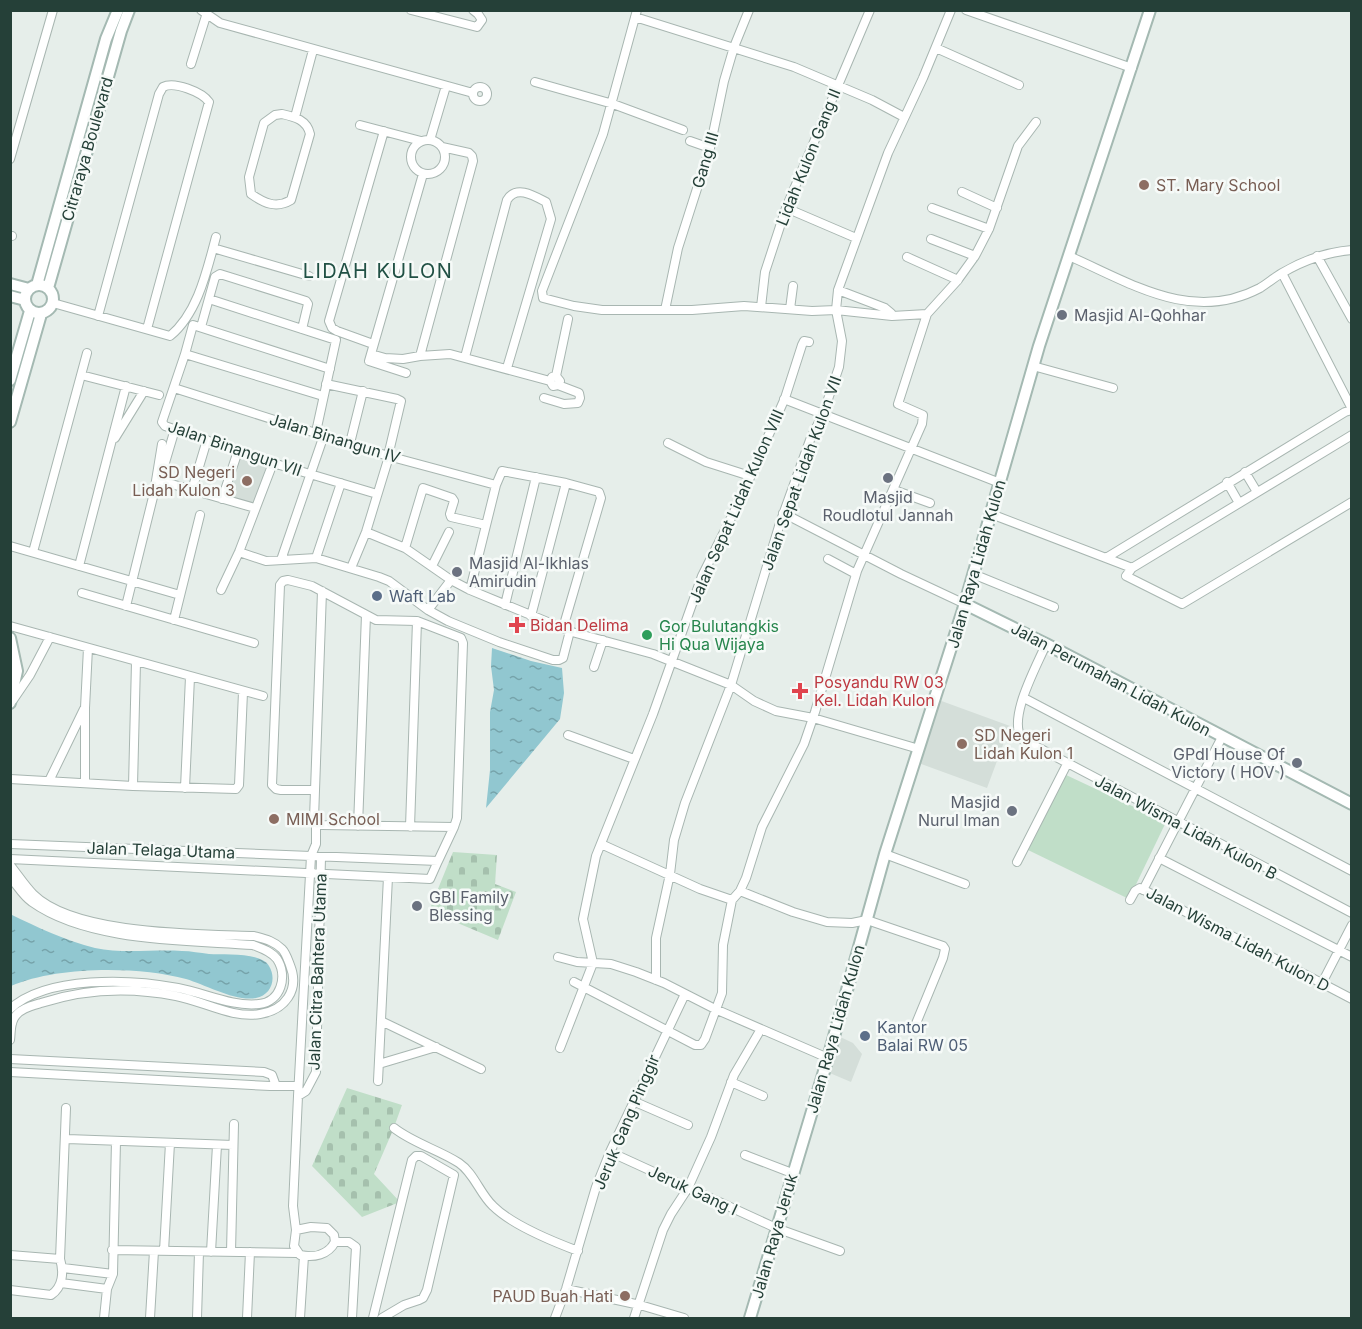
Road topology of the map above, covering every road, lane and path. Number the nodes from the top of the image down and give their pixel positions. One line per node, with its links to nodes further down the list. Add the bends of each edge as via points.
1 (53, 10): 35 (street)
2 (118, 10): 56 (main road, Citraraya Boulevard)
3 (129, 10): 57 (main road, Citraraya Boulevard)
4 (411, 10): 5 (street, via 477,27 482,20)
5 (473, 10)
6 (749, 10): 13 (street, Gang III)
7 (870, 10): 21 (street, Lidah Kulon Gang II)
8 (966, 10): 17 (street)
9 (1150, 10): 17 (main road, Jalan Raya Lidah Kulon)
10 (949, 11): 14 (street, Jalan Sepat Lidah Kulon VII)
11 (203, 13): 15 (street, via 220,23); 16 (street)
12 (636, 14): 13 (street); 23 (street)
13 (734, 47): 21 (street); 34 (street, Gang III)
14 (936, 48): 19 (street); 25 (street, Jalan Sepat Lidah Kulon VII)
15 (313, 50): 20 (street); 24 (street)
16 (191, 64)
17 (1132, 68): 48 (main road, Jalan Raya Lidah Kulon)
18 (535, 82): 23 (street)
19 (1018, 85)
20 (446, 86): 22 (street); 30 (street)
21 (836, 86): 25 (street); 38 (street, Lidah Kulon Gang II)
22 (473, 93)
23 (613, 104): 28 (street); 65 (street, via 542,296 602,310)
24 (295, 117): 24 (street, via 309,126 310,134 295,191 286,203 269,204 251,194 249,186 261,132 264,123 275,115)
25 (904, 117): 43 (street, Jalan Sepat Lidah Kulon VII)
26 (1036, 122): 40 (street, via 1018,146)
27 (360, 125): 29 (street)
28 (683, 130)
29 (384, 131): 31 (street); 78 (street, via 329,321 337,331)
30 (430, 140): 31 (street); 33 (street)
31 (421, 141): 36 (street, via 411,158)
32 (690, 141): 34 (street)
33 (442, 147): 36 (street, via 444,163 432,174); 82 (street, via 469,153 473,161)
34 (710, 148): 65 (street, Gang III, via 678,248)
35 (10, 159)
36 (423, 174): 78 (street)
37 (962, 192): 40 (street)
38 (786, 208): 43 (street); 63 (street, Lidah Kulon Gang II, via 765,272)
39 (932, 208): 41 (street)
40 (997, 208): 41 (street)
41 (989, 229): 47 (street)
42 (216, 237): 45 (street)
43 (856, 238): 58 (street, Jalan Sepat Lidah Kulon VII)
44 (931, 239): 47 (street)
45 (213, 248): 52 (street); 75 (street, via 192,307 170,336)
46 (1352, 250): 49 (street)
47 (975, 256): 53 (street)
48 (1069, 256): 51 (street, via 1159,296 1197,303 1244,295); 84 (main road, Jalan Raya Lidah Kulon)
49 (1317, 256): 51 (street); 73 (street)
50 (907, 257): 53 (street)
51 (1282, 273): 101 (street)
52 (309, 276)
53 (958, 280): 69 (street)
54 (10, 284): 56 (main road)
55 (793, 286): 64 (street)
56 (33, 287): 57 (main road); 61 (main road)
57 (48, 288): 62 (main road)
58 (838, 290): 66 (street, Jalan Sepat Lidah Kulon VII); 71 (street, via 885,308)
59 (10, 296): 61 (main road)
60 (209, 299): 74 (street); 76 (street); 76 (street, via 218,274 295,297 308,304)
61 (25, 300): 67 (main road)
62 (53, 303): 68 (main road); 70 (street)
63 (761, 307): 64 (street); 65 (street)
64 (790, 309): 66 (street)
65 (665, 310)
66 (836, 310): 71 (street); 102 (street, Jalan Sepat Lidah Kulon VII, via 841,356)
67 (30, 311): 68 (main road); 90 (main road)
68 (41, 314): 103 (main road)
69 (927, 314): 71 (street); 113 (street, via 898,404 924,416)
70 (98, 316): 75 (street); 75 (street, via 159,94 171,84 204,96 209,102)
71 (892, 316)
72 (568, 319): 89 (street)
73 (1352, 319)
74 (199, 326): 80 (street, Jalan Binangun VII, via 191,327); 86 (street)
75 (147, 329)
76 (302, 329): 86 (street, via 336,340)
77 (809, 342): 100 (street, Jalan Sepat Lidah Kulon VIII, via 802,345)
78 (373, 344): 81 (street)
79 (87, 353): 88 (street)
80 (185, 354): 93 (street, Jalan Binangun VII); 98 (street)
81 (371, 354): 82 (street, via 403,360); 87 (street, via 369,361)
82 (420, 356): 83 (street, via 443,353)
83 (465, 357): 85 (street); 85 (street, via 507,200 515,191 526,193 546,202 551,219)
84 (1033, 366): 94 (street); 123 (main road, Jalan Raya Lidah Kulon)
85 (507, 368): 89 (street)
86 (330, 369): 91 (street)
87 (405, 373)
88 (81, 375): 92 (street); 143 (street)
89 (553, 378): 99 (street, via 560,381 558,385 579,393 578,403 564,404)
90 (10, 380)
91 (326, 384): 96 (street); 98 (street)
92 (126, 386): 95 (street); 112 (street)
93 (174, 388): 104 (street, Jalan Binangun VII, via 162,419 165,426); 105 (street, Jalan Binangun IV)
94 (1113, 388)
95 (144, 391): 97 (street); 112 (street)
96 (363, 391): 109 (street); 115 (street, via 402,402)
97 (159, 395)
98 (323, 396): 105 (street)
99 (544, 398)
100 (784, 399): 102 (street); 119 (street, Jalan Sepat Lidah Kulon VIII)
101 (1352, 410): 117 (street)
102 (823, 414): 113 (street); 135 (street, Jalan Sepat Lidah Kulon VII)
103 (10, 422)
104 (175, 429): 108 (street, Jalan Binangun VII); 126 (street, via 160,480)
105 (316, 432): 106 (street, Jalan Binangun IV)
106 (324, 435): 109 (street, Jalan Binangun IV); 118 (street)
107 (1352, 435): 128 (street)
108 (207, 440): 114 (street, Jalan Binangun VII); 126 (street)
109 (350, 443): 115 (street, Jalan Binangun IV)
110 (668, 443): 119 (street, via 706,462)
111 (162, 444): 157 (street)
112 (110, 448): 150 (street)
113 (912, 448): 123 (street); 127 (street)
114 (238, 451): 116 (street, Jalan Binangun VII); 130 (street)
115 (387, 460): 125 (street, Jalan Binangun IV); 129 (street)
116 (273, 463): 118 (street, Jalan Binangun VII); 134 (street)
117 (1245, 472): 124 (street); 128 (street)
118 (310, 474): 121 (street, Jalan Binangun VII); 149 (street)
119 (750, 476): 181 (street, Jalan Sepat Lidah Kulon VIII, via 702,576)
120 (536, 477): 122 (street); 125 (street, via 503,470); 164 (street)
121 (341, 483): 129 (street, Jalan Binangun VII); 146 (street)
122 (566, 483): 169 (street); 173 (street, via 599,492 601,498)
123 (1000, 483): 136 (main road, Jalan Raya Lidah Kulon)
124 (1227, 483): 133 (street); 147 (street)
125 (496, 484): 138 (street)
126 (192, 490): 130 (street)
127 (894, 490): 132 (street); 145 (street)
128 (1257, 492): 133 (street)
129 (377, 494): 139 (street)
130 (222, 499): 134 (street)
131 (1352, 502): 153 (street, via 1182,604 1126,576)
132 (930, 503)
133 (1239, 503): 153 (street)
134 (255, 508): 144 (street)
135 (783, 513): 145 (street); 184 (street, Jalan Sepat Lidah Kulon VII)
136 (991, 514): 147 (street); 155 (main road, Jalan Raya Lidah Kulon)
137 (201, 515): 162 (street)
138 (486, 525): 142 (street, via 451,517 453,499 423,488); 159 (street)
139 (366, 532): 142 (street); 152 (street)
140 (449, 532): 151 (street)
141 (10, 546): 143 (street)
142 (405, 548): 151 (street)
143 (33, 552): 150 (street)
144 (239, 552): 149 (street, via 266,561); 158 (street)
145 (864, 555): 154 (street); 163 (street)
146 (316, 558): 149 (street); 152 (street)
147 (1106, 558): 153 (street)
148 (828, 559): 154 (street)
149 (281, 560)
150 (79, 566): 157 (street)
151 (432, 566): 156 (street)
152 (351, 568): 167 (street, via 389,581)
153 (1132, 568)
154 (856, 574): 190 (street)
155 (973, 574): 163 (main road, Jalan Raya Lidah Kulon); 166 (street)
156 (451, 580): 159 (street); 167 (street)
157 (132, 581): 162 (street); 165 (street)
158 (221, 590)
159 (470, 590): 164 (street)
160 (322, 591): 168 (street); 202 (street, Jalan Citra Bahtera Utama); 202 (street, via 288,580 280,585 272,785 281,790)
161 (82, 594): 165 (street)
162 (180, 595): 170 (street)
163 (965, 604): 178 (main road, Jalan Perumahan Lidah Kulon); 193 (main road, Jalan Raya Lidah Kulon)
164 (505, 605): 169 (street)
165 (126, 606): 170 (street)
166 (1054, 607)
167 (428, 610): 173 (street, via 499,642 553,660 563,658)
168 (366, 615): 171 (street, via 376,620); 206 (street)
169 (531, 616): 173 (street)
170 (174, 620): 177 (street)
171 (417, 621): 207 (street); 208 (street, via 461,638 463,643)
172 (10, 626): 174 (street)
173 (567, 630): 176 (street)
174 (50, 637): 179 (street); 188 (street)
175 (10, 638): 188 (main road, via 17,671)
176 (603, 640): 181 (street); 182 (street)
177 (254, 643)
178 (1046, 644): 187 (street); 192 (main road, Jalan Perumahan Lidah Kulon)
179 (88, 648): 180 (street); 189 (street)
180 (136, 662): 183 (street); 199 (street)
181 (672, 662): 184 (street); 194 (street, Jalan Sepat Lidah Kulon VIII)
182 (594, 667)
183 (190, 677): 185 (street); 200 (street)
184 (731, 686): 190 (street, via 776,711); 222 (street, Jalan Sepat Lidah Kulon VII, via 685,803 674,840)
185 (243, 692): 186 (street); 200 (street, via 238,788)
186 (263, 696)
187 (1024, 698): 195 (street, Jalan Wisma Lidah Kulon B, via 1017,716 1022,739); 201 (street)
188 (10, 703)
189 (85, 708): 197 (street); 198 (street)
190 (813, 718): 193 (street); 227 (street, via 762,827)
191 (568, 735): 194 (street)
192 (1222, 737): 201 (street); 203 (main road, Jalan Perumahan Lidah Kulon)
193 (919, 749): 211 (main road, Jalan Raya Lidah Kulon)
194 (634, 759): 210 (street, Jalan Sepat Lidah Kulon VIII)
195 (1067, 764): 204 (street, Jalan Wisma Lidah Kulon B); 217 (street)
196 (10, 779): 197 (street)
197 (49, 781): 198 (street)
198 (85, 783): 199 (street)
199 (133, 786): 200 (street)
200 (185, 788)
201 (1195, 789): 204 (street); 219 (street)
202 (315, 790): 205 (street, Jalan Citra Bahtera Utama)
203 (1352, 804)
204 (1178, 822): 214 (street); 230 (street, Jalan Wisma Lidah Kulon B)
205 (316, 824): 206 (street); 212 (street, Jalan Citra Bahtera Utama, via 316,844)
206 (358, 826): 207 (street)
207 (410, 827): 208 (street)
208 (454, 827): 216 (street)
209 (10, 844): 212 (street, Jalan Telaga Utama)
210 (601, 844): 222 (street); 236 (street, Jalan Sepat Lidah Kulon VIII, via 583,919)
211 (885, 854): 225 (street); 231 (main road, Jalan Raya Lidah Kulon)
212 (311, 856): 213 (street, Jalan Telaga Utama); 220 (street, Jalan Citra Bahtera Utama)
213 (321, 857): 216 (street, Jalan Telaga Utama); 221 (street, Jalan Citra Bahtera Utama)
214 (1159, 858): 226 (street); 233 (street)
215 (10, 859): 220 (street, Jalan Telaga Utama)
216 (438, 861): 224 (street, Jalan Telaga Utama, via 430,879)
217 (1017, 862)
218 (10, 865): 249 (street, via 34,895 94,922 270,940 284,951 294,987 287,1002 279,1008 248,1015 156,993 87,992 23,1009 12,1023)
219 (1352, 871)
220 (310, 873): 221 (street, Jalan Telaga Utama); 260 (street, Jalan Citra Bahtera Utama)
221 (321, 873): 224 (street, Jalan Telaga Utama); 261 (street, Jalan Citra Bahtera Utama, via 316,1072)
222 (670, 874): 228 (street); 237 (street, Jalan Sepat Lidah Kulon VII, via 656,938)
223 (10, 877): 243 (street, via 29,900 46,911 92,928 128,935 253,945 266,950 276,958 282,972 282,987 275,997 259,1004 233,1003 179,988 106,982 48,989)
224 (388, 877): 245 (street)
225 (965, 884)
226 (1143, 890): 229 (street, Jalan Wisma Lidah Kulon D, via 1136,888); 239 (street, Jalan Wisma Lidah Kulon D)
227 (740, 891): 228 (street); 231 (street, via 827,922)
228 (732, 900): 244 (street, via 722,951 722,993)
229 (1130, 900)
230 (1352, 913)
231 (867, 920): 246 (street, via 945,949); 252 (main road, Jalan Raya Lidah Kulon)
232 (1352, 926): 233 (street)
233 (1339, 951): 235 (street); 239 (street)
234 (558, 957): 236 (street)
235 (1352, 957)
236 (593, 963): 237 (street, via 610,964); 240 (street)
237 (656, 980): 241 (street)
238 (574, 982): 240 (street)
239 (1322, 983): 242 (street, Jalan Wisma Lidah Kulon D)
240 (585, 986): 248 (street); 251 (street)
241 (685, 994): 244 (street); 248 (street, Jeruk Gang Pinggir)
242 (1352, 999)
243 (10, 1009)
244 (715, 1010): 247 (street); 248 (street, via 701,1045)
245 (381, 1021): 250 (street); 254 (street)
246 (915, 1026)
247 (761, 1029): 252 (street); 258 (street)
248 (666, 1031): 263 (street, Jeruk Gang Pinggir)
249 (10, 1040)
250 (436, 1047): 254 (street); 255 (street)
251 (560, 1048)
252 (828, 1058): 274 (main road, Jalan Raya Lidah Kulon)
253 (10, 1059): 259 (street, via 264,1072 272,1075)
254 (379, 1064): 257 (street)
255 (481, 1069)
256 (10, 1072): 259 (street)
257 (378, 1081)
258 (731, 1082): 262 (street); 277 (street)
259 (276, 1086): 260 (street)
260 (298, 1086): 261 (street, Jalan Citra Bahtera Utama)
261 (298, 1096): 279 (street, Jalan Citra Bahtera Utama, via 293,1206)
262 (763, 1096)
263 (633, 1101): 266 (street); 273 (street, Jeruk Gang Pinggir)
264 (66, 1108): 268 (street)
265 (234, 1124): 272 (street)
266 (688, 1125)
267 (394, 1128): 284 (street, via 460,1164 494,1208 547,1239)
268 (67, 1139): 269 (street); 292 (street)
269 (116, 1141): 270 (street); 281 (street)
270 (171, 1143): 271 (street); 283 (street)
271 (217, 1145): 272 (street); 287 (street)
272 (233, 1146): 288 (street)
273 (610, 1152): 277 (street, Jeruk Gang I); 284 (street, Jeruk Gang Pinggir)
274 (798, 1154): 276 (main road, Jalan Raya Jeruk)
275 (745, 1155): 276 (street)
276 (792, 1173): 278 (main road, Jalan Raya Jeruk)
277 (688, 1188): 278 (street, Jeruk Gang I); 299 (street, via 663,1230)
278 (776, 1228): 285 (street, Jeruk Gang I); 311 (main road, Jalan Raya Jeruk)
279 (296, 1230): 280 (street, via 327,1227); 291 (street, via 294,1246)
280 (335, 1242): 291 (street, via 320,1255); 305 (street, via 353,1244 357,1252)
281 (112, 1250): 282 (street); 294 (street)
282 (154, 1251): 283 (street); 301 (street)
283 (164, 1251): 286 (street)
284 (578, 1251): 297 (street, Jeruk Gang Pinggir)
285 (840, 1251)
286 (199, 1252): 287 (street); 302 (street)
287 (211, 1252): 288 (street)
288 (231, 1252): 289 (street)
289 (250, 1252): 291 (street); 303 (street)
290 (10, 1255): 292 (street)
291 (301, 1255): 304 (street)
292 (60, 1259): 293 (street)
293 (63, 1268): 294 (street); 295 (street)
294 (113, 1274): 296 (street)
295 (61, 1283): 296 (street); 298 (street, via 51,1295)
296 (107, 1289): 300 (street)
297 (566, 1289): 299 (street); 308 (street, Jeruk Gang Pinggir)
298 (10, 1290)
299 (640, 1305): 309 (street); 310 (street)
300 (105, 1318)
301 (150, 1318)
302 (197, 1318)
303 (247, 1318)
304 (300, 1318)
305 (352, 1318)
306 (372, 1318): 307 (street, via 412,1160 421,1156 454,1175 427,1290 423,1298)
307 (382, 1318)
308 (555, 1318)
309 (634, 1318)
310 (684, 1318)
311 (750, 1318)

